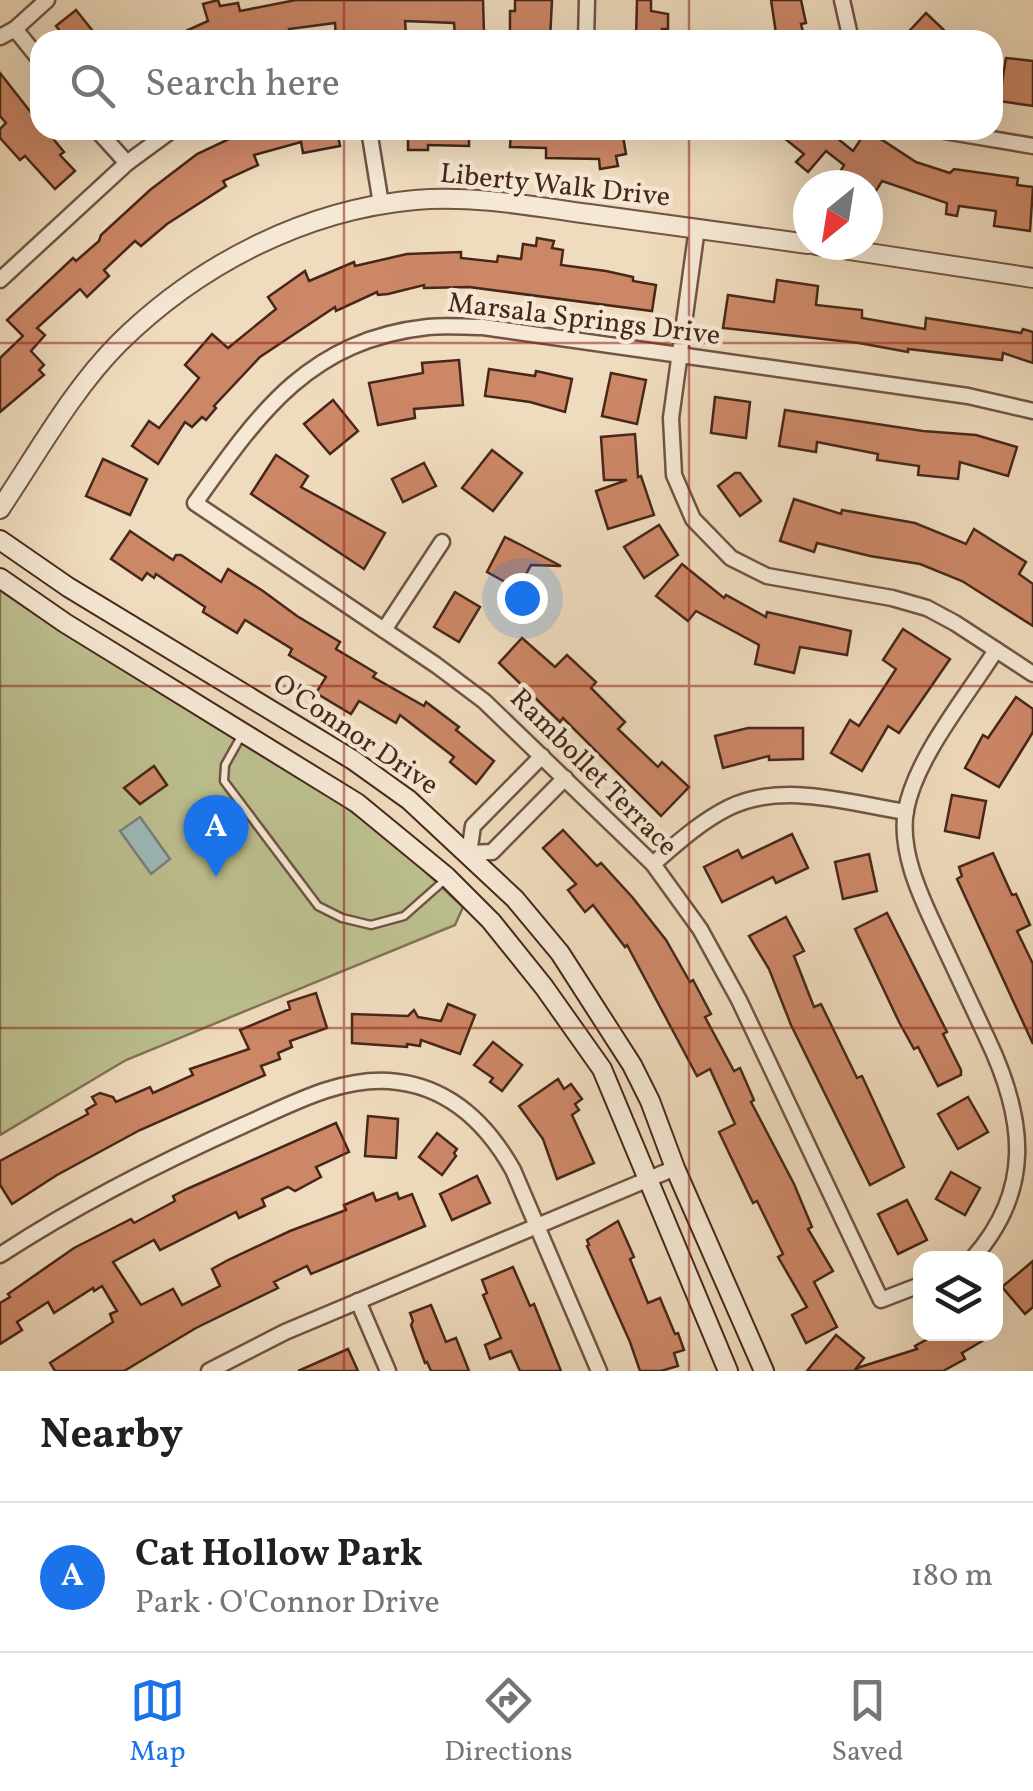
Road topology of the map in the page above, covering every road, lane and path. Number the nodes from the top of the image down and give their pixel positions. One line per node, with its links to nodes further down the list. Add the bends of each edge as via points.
1 (46, 0): 4 (street)
2 (587, 0): 5 (street)
3 (842, 0): 6 (street)
4 (15, 29): 7 (street); 8 (street)
5 (586, 30)
6 (849, 30)
7 (0, 38)
8 (30, 48)
9 (107, 140): 14 (street)
10 (158, 140): 14 (street)
11 (370, 140): 15 (street)
12 (997, 140): 13 (street)
13 (1033, 146)
14 (127, 163): 20 (street)
15 (380, 204): 16 (main road, Liberty Walk Drive, via 484,201); 24 (main road, Liberty Walk Drive, via 274,238 220,263 162,304 80,390)
16 (698, 228): 17 (main road, Liberty Walk Drive); 21 (street)
17 (793, 242)
18 (883, 255): 19 (main road)
19 (1033, 278)
20 (0, 280)
21 (678, 356): 22 (street, Marsala Springs Drive); 23 (street, Marsala Springs Drive, via 483,327 430,326 378,337 330,357 285,389); 29 (street, via 674,475 693,519 731,558 766,576 927,608)
22 (1033, 411)
23 (194, 503): 28 (street, Rambollet Terrace)
24 (0, 510)
25 (0, 540): 35 (main road, O'Connor Drive, via 353,760)
26 (442, 542): 28 (street)
27 (0, 578): 31 (main road, O'Connor Drive)
28 (384, 630): 32 (street, Rambollet Terrace, via 484,701)
29 (996, 650): 30 (street); 34 (street, via 916,780)
30 (1033, 674)
31 (244, 732): 37 (main road, O'Connor Drive, via 357,803); 37 (lane, via 225,764 224,780 318,906 371,925 404,916)
32 (542, 756): 33 (street, Rambollet Terrace); 35 (street, via 474,826)
33 (565, 778): 35 (street, via 492,852); 36 (street, Rambollet Terrace)
34 (906, 812): 36 (street, via 798,794 753,798 724,809); 41 (street, via 920,892 1014,1096 1026,1142 1012,1210)
35 (469, 853): 37 (street); 38 (main road, O'Connor Drive, via 516,899 599,1010 650,1101)
36 (652, 864): 43 (street, Rambollet Terrace, via 700,929 738,1000 881,1300)
37 (448, 877): 39 (main road, O'Connor Drive, via 584,1040)
38 (675, 1168): 39 (street); 49 (main road, O'Connor Drive)
39 (647, 1179): 40 (street); 48 (main road, O'Connor Drive)
40 (536, 1225): 42 (street, via 514,1170 472,1114 416,1086 365,1081 314,1094 165,1160); 44 (street); 47 (street)
41 (980, 1251)
42 (0, 1254)
43 (913, 1288)
44 (358, 1301): 45 (street); 46 (street)
45 (209, 1371)
46 (388, 1371)
47 (599, 1371)
48 (728, 1371)
49 (764, 1371)

